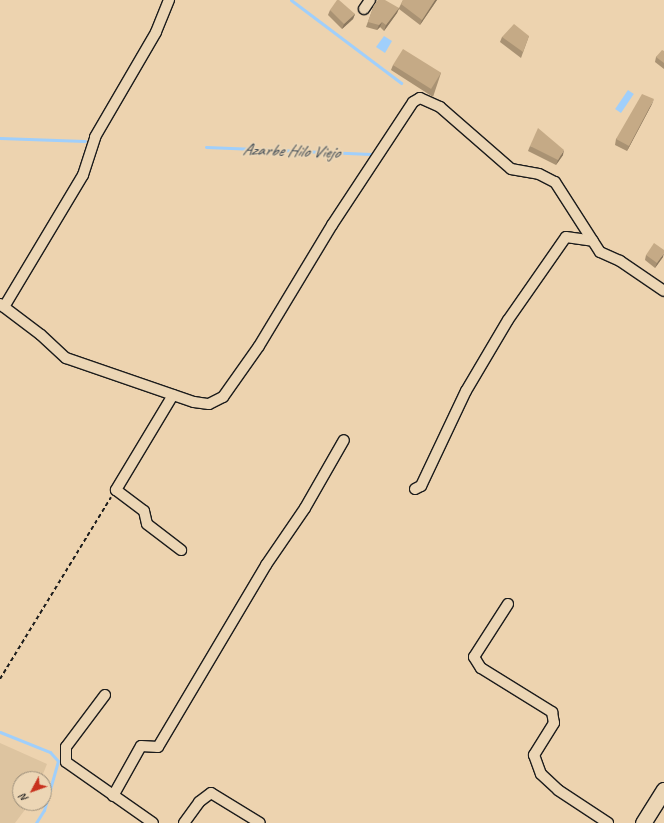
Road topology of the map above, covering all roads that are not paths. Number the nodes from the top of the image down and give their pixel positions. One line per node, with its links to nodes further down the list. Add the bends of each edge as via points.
1 (169, 0): 6 (street, via 156,32 95,137 83,175)
2 (370, 0): 3 (street)
3 (364, 9)
4 (593, 241): 5 (street, via 600,252 620,261); 7 (street, via 554,182 538,174 511,169 440,107 420,98 413,102 332,225 259,346 223,397 209,404); 9 (street, via 566,237 505,326 466,391 421,486)
5 (664, 291)
6 (2, 305): 7 (street, via 66,358)
7 (173, 396): 10 (street, via 116,490 144,511 148,524)
8 (344, 440): 14 (street, via 158,746 141,746)
9 (415, 489)
10 (181, 550)
11 (508, 604): 18 (street, via 474,657 480,668 552,712 554,723 534,755 541,774 558,790)
12 (105, 695): 14 (street, via 66,747 66,762)
13 (664, 790): 19 (main road)
14 (113, 796): 15 (street)
15 (153, 823)
16 (184, 823): 17 (street, via 199,802 211,792)
17 (260, 823)
18 (608, 823)
19 (643, 823)

